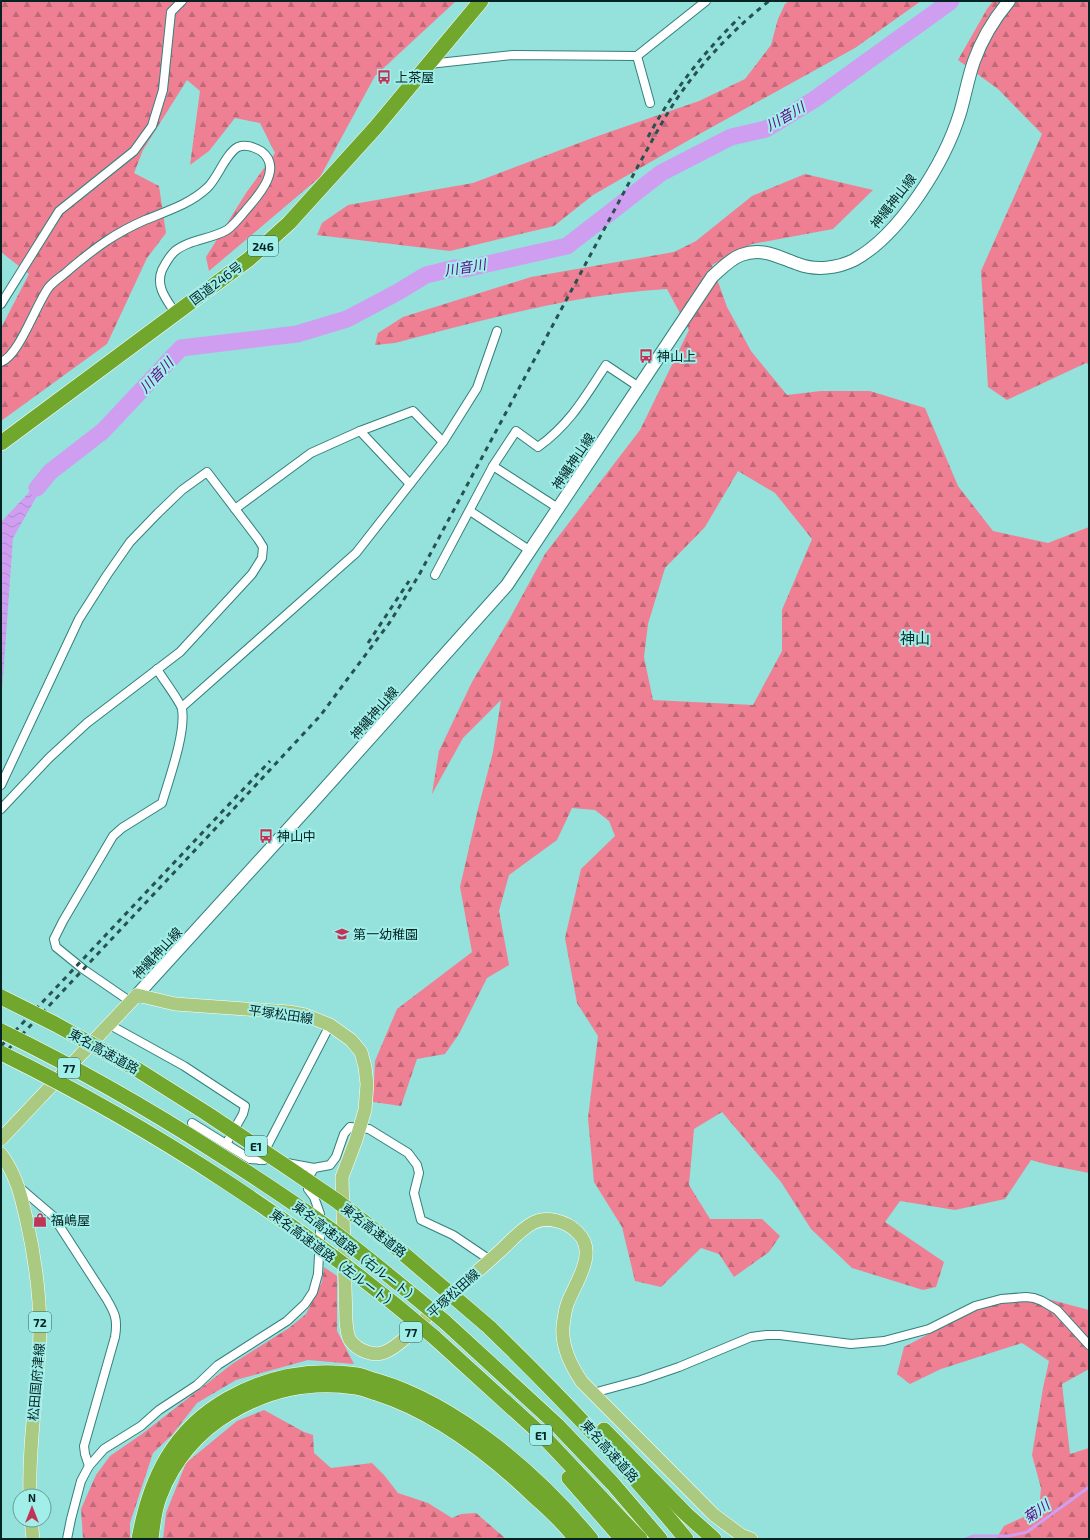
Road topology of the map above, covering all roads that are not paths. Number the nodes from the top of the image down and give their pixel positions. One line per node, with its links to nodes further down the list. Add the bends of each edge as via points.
1 (182, 1): 8 (street, via 171,12 163,90 152,126 134,151 59,211)
2 (481, 1): 6 (highway, 国道246号 / 246)
3 (706, 1): 5 (street)
4 (1009, 1): 12 (main road, 神縄神山線, via 982,41 953,134 943,155 902,217 875,246 853,260 835,266 816,268 758,251 740,255 712,277)
5 (637, 56): 6 (street, via 514,56); 7 (street)
6 (428, 64): 9 (highway, 国道246号 / 246, via 376,127 289,223 249,259)
7 (650, 103)
8 (1, 304)
9 (176, 314): 11 (street, via 161,290 162,271 174,252 226,230 236,222 263,190 270,173 270,164 264,154 252,146 238,148 231,154 208,187 192,200 127,228 101,243 50,286 17,347); 15 (highway, 国道246号 / 246)
10 (497, 331): 14 (street, via 477,388)
11 (1, 362)
12 (639, 387): 16 (street, via 606,365 574,414 555,435 538,447 516,431); 18 (main road, 神縄神山線)
13 (360, 432): 14 (street, via 413,411); 17 (street); 19 (street, via 311,453)
14 (443, 442): 17 (street)
15 (1, 443)
16 (493, 466): 18 (street); 20 (street)
17 (410, 484): 24 (street, via 356,553)
18 (558, 508): 21 (main road, 神縄神山線)
19 (235, 509): 23 (street, via 263,547 262,558 252,574 180,652); 25 (street, via 207,472 172,499 130,542 79,619)
20 (470, 511): 21 (street); 22 (street)
21 (529, 550): 28 (main road, 神縄神山線, via 506,585)
22 (435, 575)
23 (157, 669): 24 (street); 26 (street, via 87,723 49,758)
24 (182, 708): 28 (street, via 182,724 176,754 162,803 113,836 54,939 56,947 83,969)
25 (1, 785)
26 (1, 809)
27 (1, 997): 43 (highway, 東名高速道路 / E1, bridge, via 138,1070 337,1201 392,1244 489,1327)
28 (134, 998): 29 (main road, 77); 30 (main road, 平塚松田線 / 77, via 175,1004 289,1012)
29 (110, 1024): 35 (main road, 77); 36 (street, via 184,1066 245,1106)
30 (330, 1024): 34 (main road, 平塚松田線 / 77, via 352,1040 361,1052 366,1067 365,1110); 38 (street)
31 (1, 1031): 57 (highway, 東名高速道路（右ルート） / E1, bridge, via 123,1095 267,1185 329,1228 445,1322 557,1425)
32 (1, 1053): 44 (highway, 東名高速道路（左ルート） / E1, bridge, via 114,1113 267,1210 372,1286)
33 (192, 1123): 36 (street)
34 (360, 1128): 39 (street, via 350,1127 344,1134 336,1157 330,1165); 41 (street, via 369,1129 408,1153 417,1165 419,1173 414,1193 421,1220 453,1235); 41 (main road, 平塚松田線 / 77, via 342,1177 346,1322 349,1339 359,1349 370,1353 384,1352 398,1344)
35 (1, 1139)
36 (226, 1144): 38 (street, via 250,1159)
37 (1, 1154): 40 (main road, 松田国府津線 / 72, via 11,1168)
38 (260, 1160): 39 (street)
39 (314, 1168): 46 (street, via 308,1189 320,1214 318,1274 313,1292 305,1304 288,1321 218,1365 197,1385 141,1426 104,1449)
40 (19, 1187): 46 (street, via 53,1216 112,1308 117,1324 84,1446); 47 (main road, 松田国府津線 / 72, via 34,1252 40,1328 30,1454)
41 (490, 1260): 45 (main road, 平塚松田線 / 77, via 532,1223 547,1219 559,1221 580,1234 586,1244 587,1255 567,1304 563,1328 571,1366)
42 (1089, 1345): 45 (street, via 1057,1310 1042,1301 1026,1297 1001,1299 975,1306 929,1328 884,1342 851,1344 780,1335 751,1337 679,1367)
43 (523, 1360): 58 (highway, 東名高速道路 / E1, via 614,1454); 59 (highway, via 598,1423 686,1514)
44 (475, 1374): 55 (highway); 56 (highway, 東名高速道路（左ルート） / E1, via 543,1436)
45 (592, 1393): 60 (main road, 平塚松田線 / 77, via 714,1515 741,1535)
46 (89, 1466): 50 (street, via 79,1488)
47 (30, 1488)
48 (32, 1528): 49 (main road)
49 (33, 1539)
50 (67, 1539)
51 (139, 1539): 54 (highway, via 150,1491 161,1467 176,1444 195,1423 242,1391 267,1381 313,1372 357,1375 399,1388 437,1406 498,1448 532,1477)
52 (151, 1539): 53 (highway, via 153,1519 160,1495 174,1468 203,1431 247,1402 277,1391 314,1384 357,1387 395,1399 430,1416 492,1458 549,1509)
53 (576, 1539)
54 (591, 1539)
55 (622, 1539)
56 (640, 1539)
57 (660, 1539)
58 (686, 1539)
59 (714, 1539)
60 (751, 1539)

